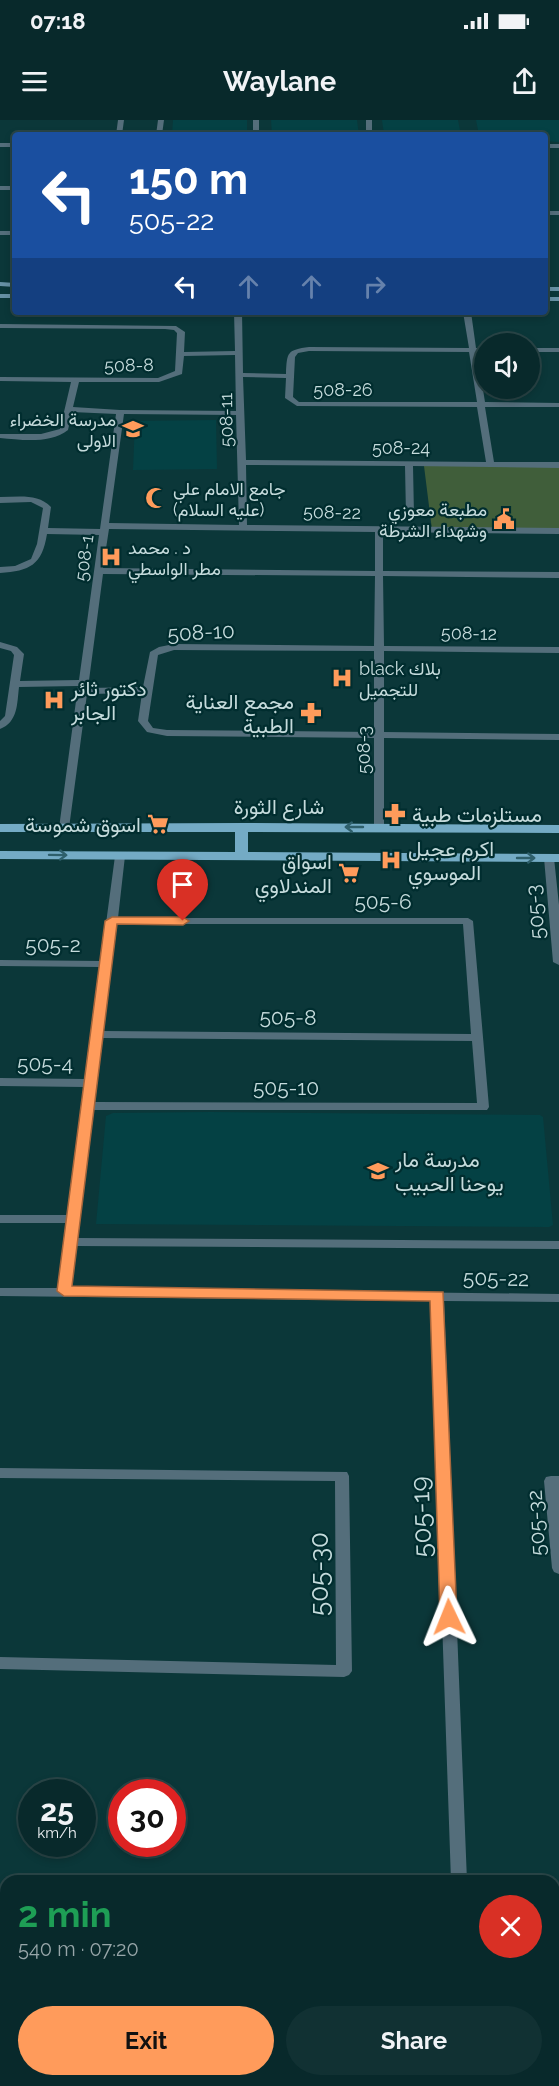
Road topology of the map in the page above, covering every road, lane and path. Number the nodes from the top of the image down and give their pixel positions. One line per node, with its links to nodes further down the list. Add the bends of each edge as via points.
1 (238, 315): 7 (street, 508-11)
2 (467, 315): 4 (street)
3 (0, 326): 8 (street, 508-8, via 176,328 181,332)
4 (473, 350): 10 (street, 508-26, via 309,349 291,356); 13 (street)
5 (540, 350): 6 (street)
6 (559, 350)
7 (239, 353): 8 (street); 9 (street, 508-11)
8 (179, 354): 12 (street, 508-8, via 179,372 171,378)
9 (240, 375): 10 (street); 17 (street, 508-11)
10 (290, 376): 13 (street, 508-26, via 289,398 297,404)
11 (0, 379): 12 (street, 508-8)
12 (75, 380): 15 (street)
13 (482, 405): 14 (street); 21 (street)
14 (559, 405)
15 (69, 409): 16 (street); 18 (street, via 64,430 54,435)
16 (120, 412): 17 (street); 26 (street, 508-1)
17 (241, 413): 19 (street, 508-11)
18 (0, 436)
19 (242, 462): 20 (street, 508-24); 25 (street, 508-11)
20 (409, 464): 21 (street, 508-24); 24 (street)
21 (490, 464): 22 (street, 508-24)
22 (559, 465)
23 (0, 500): 28 (street, via 43,502 47,507)
24 (410, 515)
25 (243, 527): 26 (street, 508-22); 27 (street, 508-22)
26 (105, 529): 28 (street, 508-22); 31 (street, 508-1)
27 (379, 529): 29 (street, 508-22); 32 (street, 508-3)
28 (42, 531): 30 (street, via 37,560 29,567)
29 (559, 531)
30 (0, 570)
31 (99, 571): 32 (street); 38 (street, 508-1)
32 (379, 573): 33 (street); 35 (street, 508-3)
33 (559, 575)
34 (0, 645): 37 (street, via 19,654)
35 (379, 649): 36 (street, 508-12); 39 (street, 508-10, via 162,649 153,654); 41 (street, 508-3)
36 (559, 650)
37 (16, 684): 38 (street); 40 (street, via 10,717)
38 (83, 687): 39 (street); 46 (street, 508-1)
39 (148, 690): 41 (street, 508-10, via 143,721 150,730)
40 (0, 726)
41 (379, 733): 42 (street); 44 (street, 508-3)
42 (559, 737)
43 (241, 827): 44 (main road, شارع الثورة, one-way to 43); 46 (main road, شارع الثورة); 50 (main road)
44 (379, 827): 47 (main road, شارع الثورة)
45 (0, 828): 46 (main road, شارع الثورة)
46 (64, 828)
47 (559, 829)
48 (0, 855): 49 (main road, one-way to 49)
49 (120, 856): 50 (main road); 52 (street)
50 (242, 856): 51 (main road, one-way to 51)
51 (554, 858): 53 (street, 505-3)
52 (112, 921): 55 (street); 57 (street, 505-6, via 468,921)
53 (559, 962)
54 (0, 963): 55 (street, 505-2)
55 (106, 964): 56 (street)
56 (97, 1034): 57 (street, 505-8); 59 (street)
57 (478, 1038): 61 (street, 505-6)
58 (0, 1082): 59 (street, 505-4)
59 (91, 1083): 60 (street)
60 (88, 1106): 61 (street, 505-10); 63 (street)
61 (483, 1107)
62 (0, 1219): 63 (street)
63 (74, 1220): 64 (street)
64 (71, 1242): 65 (street, 505-22); 66 (street)
65 (559, 1245)
66 (64, 1291): 67 (street, 505-22); 68 (street, 505-22)
67 (0, 1292)
68 (437, 1296): 69 (street, 505-22); 74 (street, 505-19)
69 (559, 1298)
70 (0, 1473): 73 (street, 505-30, via 342,1476 344,1671)
71 (559, 1481): 72 (street, 505-32, via 551,1481)
72 (559, 1568)
73 (0, 1663)
74 (459, 1875)

